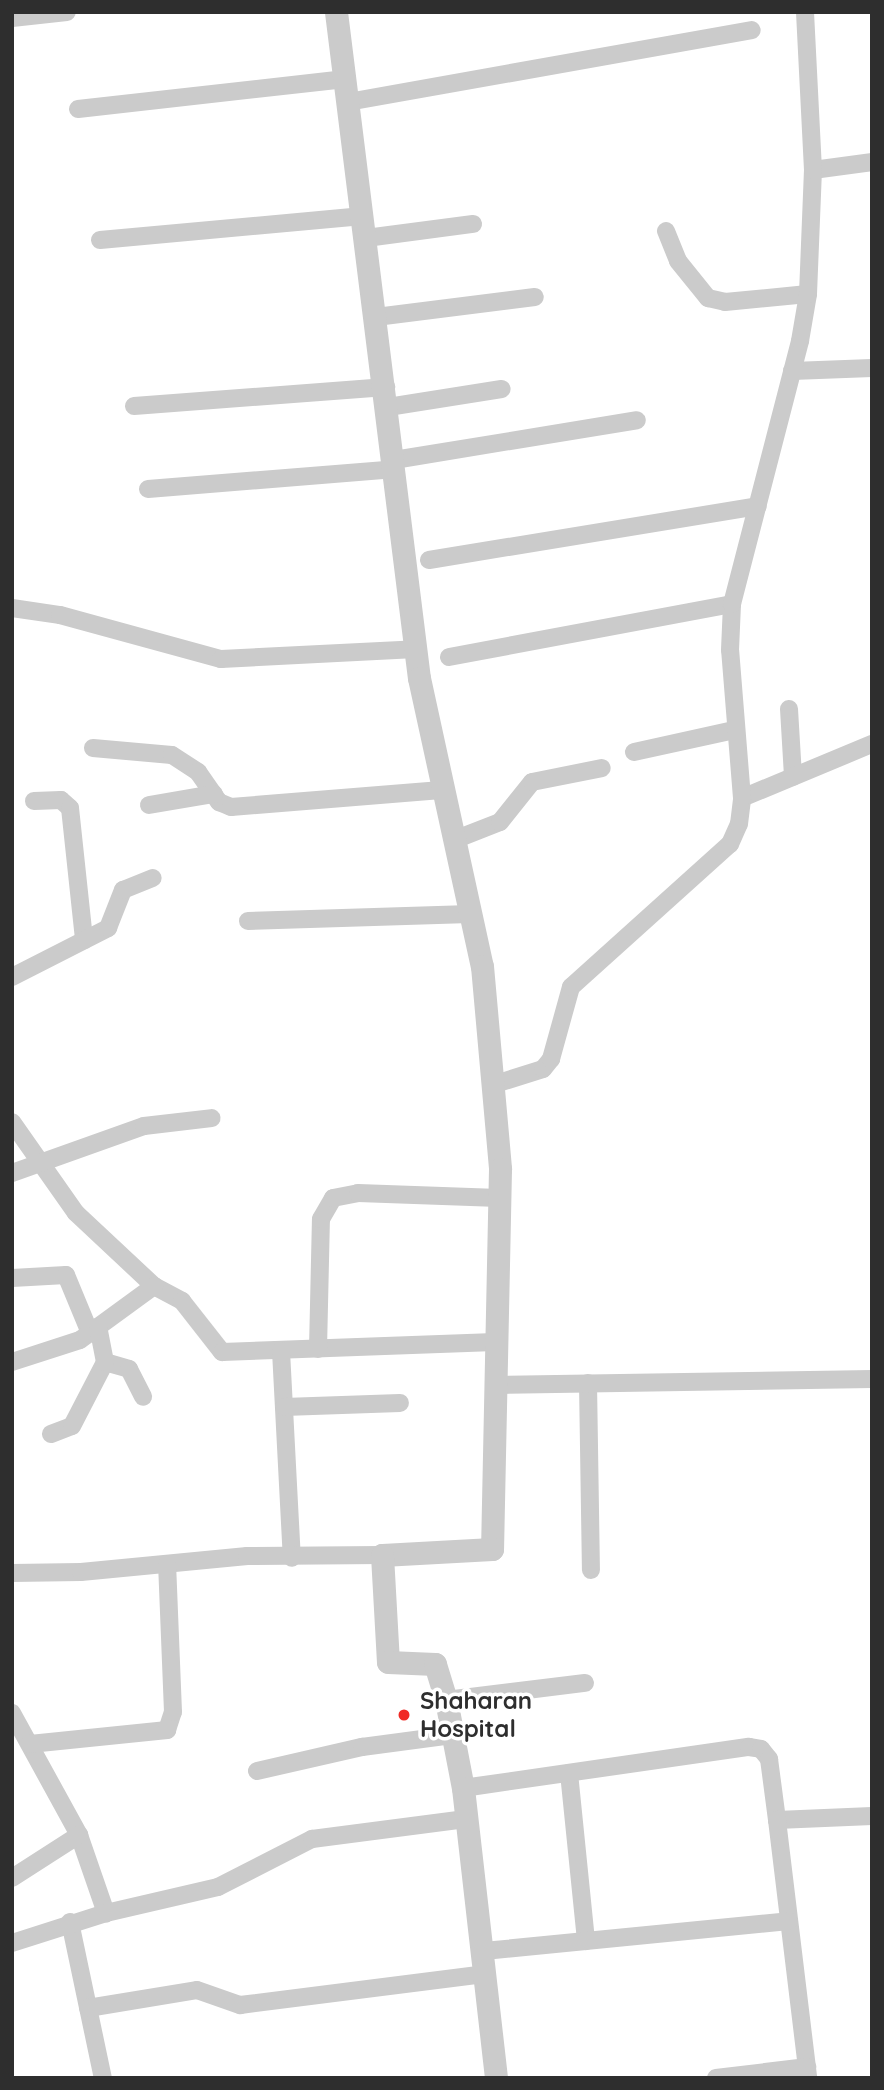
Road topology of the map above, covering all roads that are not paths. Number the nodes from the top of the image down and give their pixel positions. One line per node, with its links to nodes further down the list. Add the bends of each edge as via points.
1 (67, 12): 4 (street)
2 (336, 12): 6 (street)
3 (805, 12): 9 (street)
4 (12, 18)
5 (752, 30): 6 (street)
6 (346, 90): 7 (street); 11 (street)
7 (78, 109)
8 (872, 162): 9 (street)
9 (813, 170): 14 (street)
10 (473, 224): 11 (street)
11 (365, 227): 13 (street); 16 (street)
12 (666, 231): 14 (street, via 685,272 702,293 716,301)
13 (100, 240)
14 (808, 294): 18 (street)
15 (535, 297): 16 (street)
16 (376, 317): 20 (street)
17 (872, 368): 18 (street)
18 (792, 372): 25 (street)
19 (502, 389): 20 (street)
20 (387, 397): 21 (street); 23 (street)
21 (134, 406)
22 (637, 420): 23 (street)
23 (395, 465): 24 (street); 29 (street)
24 (148, 489)
25 (758, 506): 26 (street); 27 (street)
26 (429, 560)
27 (732, 604): 30 (street); 32 (street)
28 (12, 608): 29 (street, via 60,615 221,659)
29 (416, 649): 38 (street)
30 (449, 657)
31 (789, 709): 37 (street)
32 (734, 730): 35 (street); 40 (street)
33 (872, 744): 37 (street)
34 (93, 748): 39 (street, via 172,755 198,772)
35 (634, 752)
36 (602, 768): 43 (street, via 532,782 500,822)
37 (793, 777): 40 (street)
38 (444, 790): 39 (street, via 231,807); 43 (street)
39 (214, 794): 42 (street)
40 (742, 798): 49 (street, via 739,824 730,844 571,987 551,1059 543,1069)
41 (34, 801): 47 (street, via 61,800 70,808)
42 (149, 805)
43 (454, 840): 45 (street)
44 (153, 878): 47 (street, via 123,890 114,922)
45 (470, 914): 46 (street); 49 (street, via 482,966)
46 (248, 920)
47 (84, 940): 48 (street)
48 (12, 977)
49 (492, 1085): 54 (street)
50 (212, 1118): 52 (street, via 144,1126)
51 (14, 1128): 52 (street)
52 (39, 1161): 53 (street); 56 (street, via 76,1213)
53 (12, 1172)
54 (499, 1198): 58 (street); 59 (street, via 358,1193 333,1198 321,1219)
55 (12, 1278): 57 (street, via 66,1275)
56 (154, 1286): 57 (street); 60 (street, via 182,1301 222,1352)
57 (94, 1330): 61 (street, via 49,1353); 62 (street)
58 (495, 1342): 59 (street); 65 (street)
59 (318, 1349): 60 (street)
60 (281, 1351): 68 (street)
61 (12, 1362)
62 (105, 1362): 66 (street, via 129,1369); 69 (street, via 72,1426)
63 (872, 1378): 64 (street)
64 (588, 1383): 65 (street); 73 (street)
65 (494, 1385): 70 (street, via 492,1549)
66 (143, 1397)
67 (400, 1403): 68 (street)
68 (284, 1407): 71 (street)
69 (51, 1434)
70 (382, 1555): 71 (street); 76 (street, via 388,1662 435,1664)
71 (292, 1558): 72 (street, via 247,1556)
72 (167, 1564): 74 (street); 79 (street, via 173,1712 167,1730)
73 (591, 1570)
74 (12, 1573)
75 (585, 1683): 76 (street)
76 (446, 1700): 78 (street)
77 (12, 1713): 79 (street)
78 (452, 1735): 80 (street, via 362,1747); 82 (street)
79 (30, 1744): 86 (street)
80 (257, 1771)
81 (569, 1773): 82 (street); 85 (street, via 761,1749 769,1759); 91 (street)
82 (463, 1788): 84 (street)
83 (872, 1816): 85 (street)
84 (466, 1819): 88 (street, via 312,1839 218,1887); 93 (street)
85 (777, 1820): 89 (street)
86 (79, 1835): 87 (street); 88 (street)
87 (12, 1878)
88 (106, 1913): 90 (street)
89 (789, 1921): 91 (street); 96 (street)
90 (70, 1922): 92 (street); 95 (street)
91 (586, 1941): 93 (street)
92 (12, 1943)
93 (484, 1951): 94 (street)
94 (486, 1974): 95 (street, via 240,2005 197,1990); 98 (street)
95 (88, 2008): 97 (street)
96 (808, 2072): 99 (street)
97 (103, 2078)
98 (496, 2078)
99 (716, 2078)

